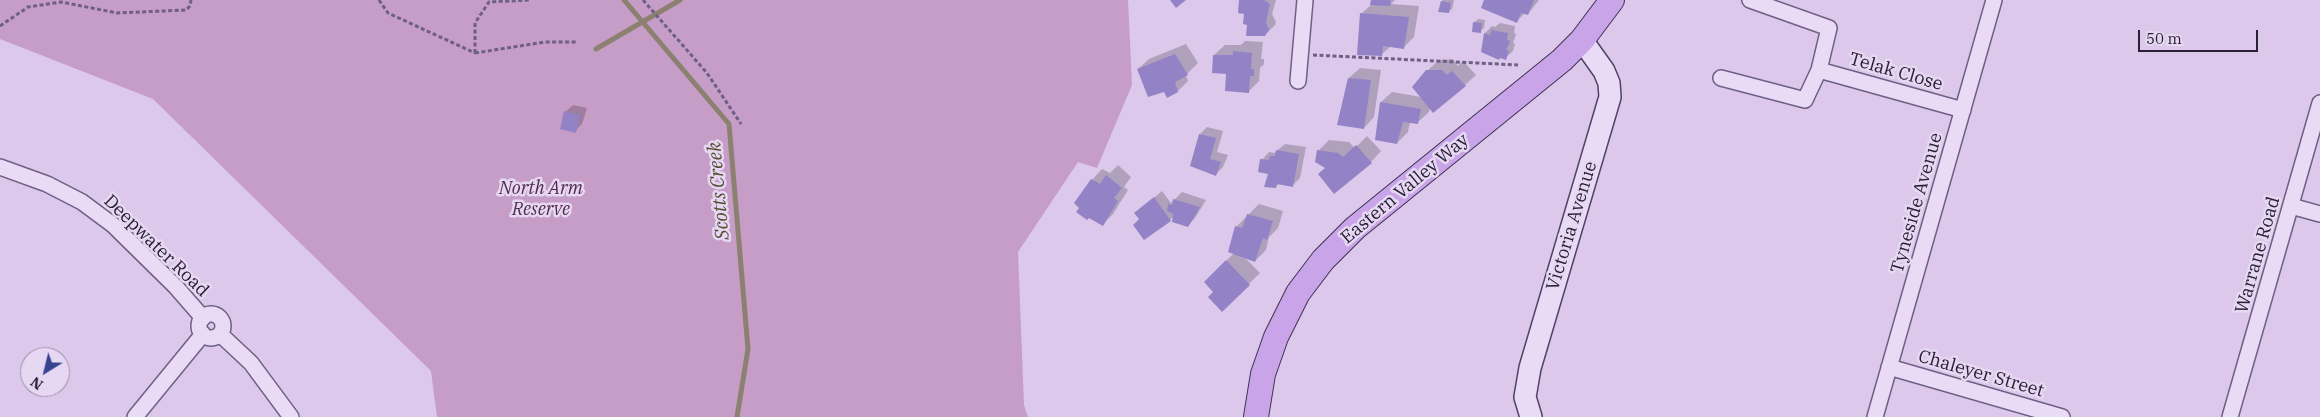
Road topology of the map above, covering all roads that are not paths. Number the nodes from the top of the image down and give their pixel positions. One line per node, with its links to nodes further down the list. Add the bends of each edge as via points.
1 (1305, 0): 8 (street)
2 (1612, 0): 5 (main road, Eastern Valley Way)
3 (1750, 0): 6 (street, via 1829,28)
4 (1994, 0): 10 (street, Tyneside Avenue)
5 (1582, 40): 20 (main road, Eastern Valley Way, via 1355,228 1323,260 1298,292 1276,337 1263,374); 21 (street, Victoria Avenue, via 1604,71 1610,97 1530,368 1525,397)
6 (1819, 70): 7 (street, via 1805,100); 10 (street, Telak Close)
7 (1722, 78)
8 (1298, 80)
9 (2320, 103): 12 (street, Warrane Road)
10 (1963, 110): 17 (street, Tyneside Avenue)
11 (0, 167): 14 (street, Deepwater Road, via 47,184 82,202 112,225)
12 (2291, 206): 13 (street); 24 (street, Warrane Road)
13 (2320, 214)
14 (203, 318): 15 (street, via 200,328); 16 (street, via 210,314 218,316 224,327)
15 (203, 334): 16 (street, via 213,338); 18 (street)
16 (220, 334): 19 (street, via 251,363)
17 (1889, 367): 22 (street, Tyneside Avenue); 23 (street, Chaleyer Street)
18 (135, 417)
19 (291, 417)
20 (1256, 417)
21 (1531, 417)
22 (1875, 417)
23 (2062, 417)
24 (2230, 417)

